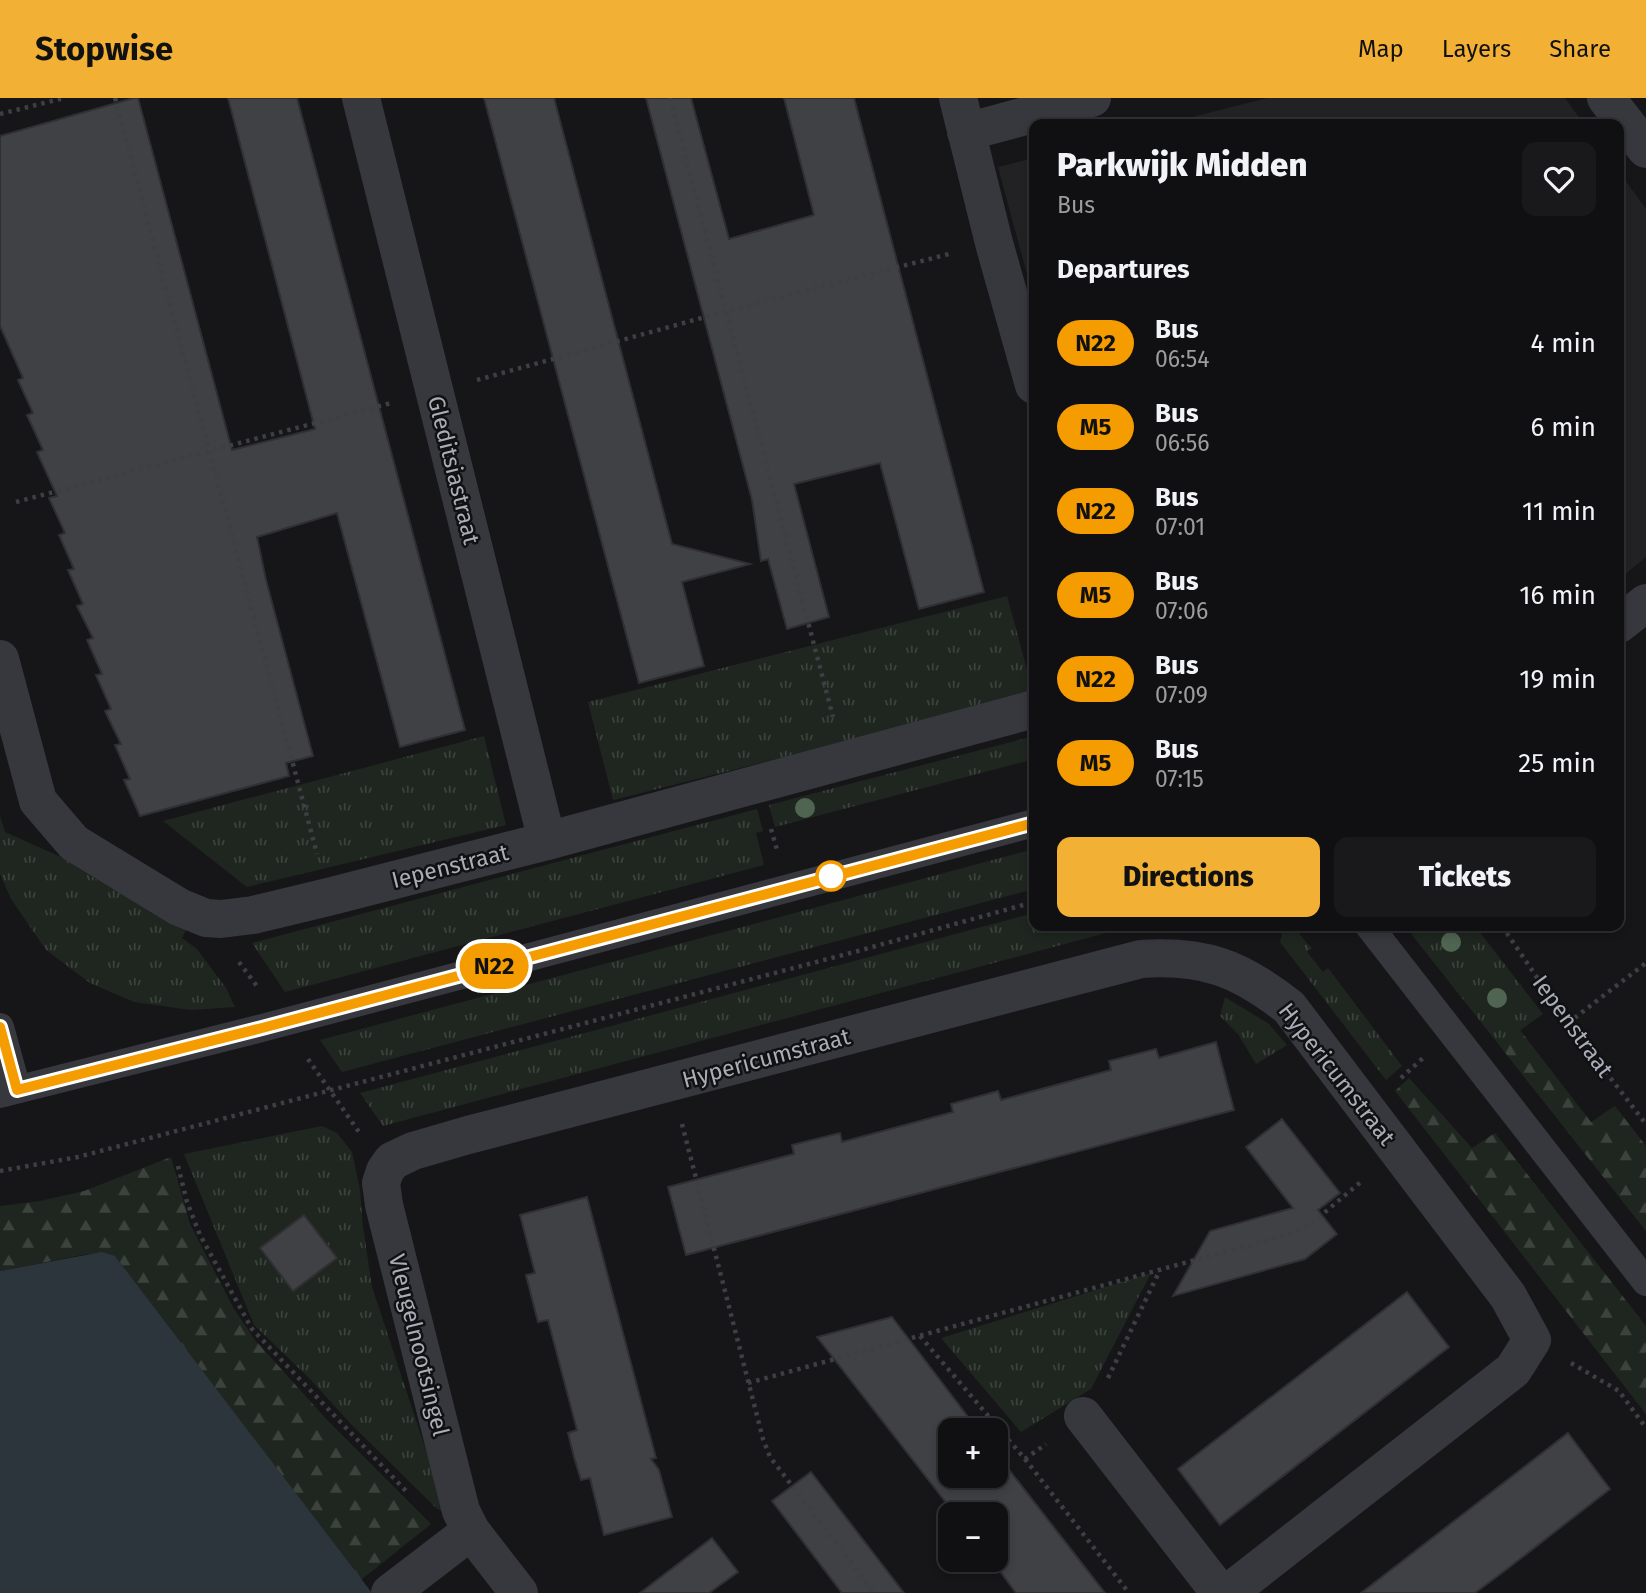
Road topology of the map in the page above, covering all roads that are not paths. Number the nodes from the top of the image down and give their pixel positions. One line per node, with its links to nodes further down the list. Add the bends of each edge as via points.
1 (361, 98): 14 (street, Gleditsiastraat)
2 (1092, 98): 4 (street)
3 (1606, 98): 5 (street)
4 (962, 115): 8 (street)
5 (1622, 119)
6 (1624, 121): 7 (street)
7 (1646, 149)
8 (1029, 367)
9 (1646, 603): 10 (street)
10 (1624, 620)
11 (0, 659): 14 (street, Iepenstraat, via 38,801 74,843 179,907 206,918 253,915)
12 (1029, 710): 14 (street, Iepenstraat)
13 (1029, 824): 17 (lane)
14 (547, 841)
15 (1373, 931): 19 (lane)
16 (0, 1027): 17 (lane)
17 (8, 1092)
18 (468, 1135): 21 (street, Vleugelnootsingel, via 391,1161 381,1183 458,1497); 25 (street, Hypericumstraat, via 1142,959 1202,961 1264,987 1289,1007 1398,1150 1508,1296 1532,1340 1513,1370)
19 (1646, 1282)
20 (1083, 1416): 24 (street)
21 (463, 1537): 22 (street); 23 (street, Vleugelnootsingel)
22 (391, 1593)
23 (519, 1593)
24 (1220, 1593)
25 (1228, 1593)

